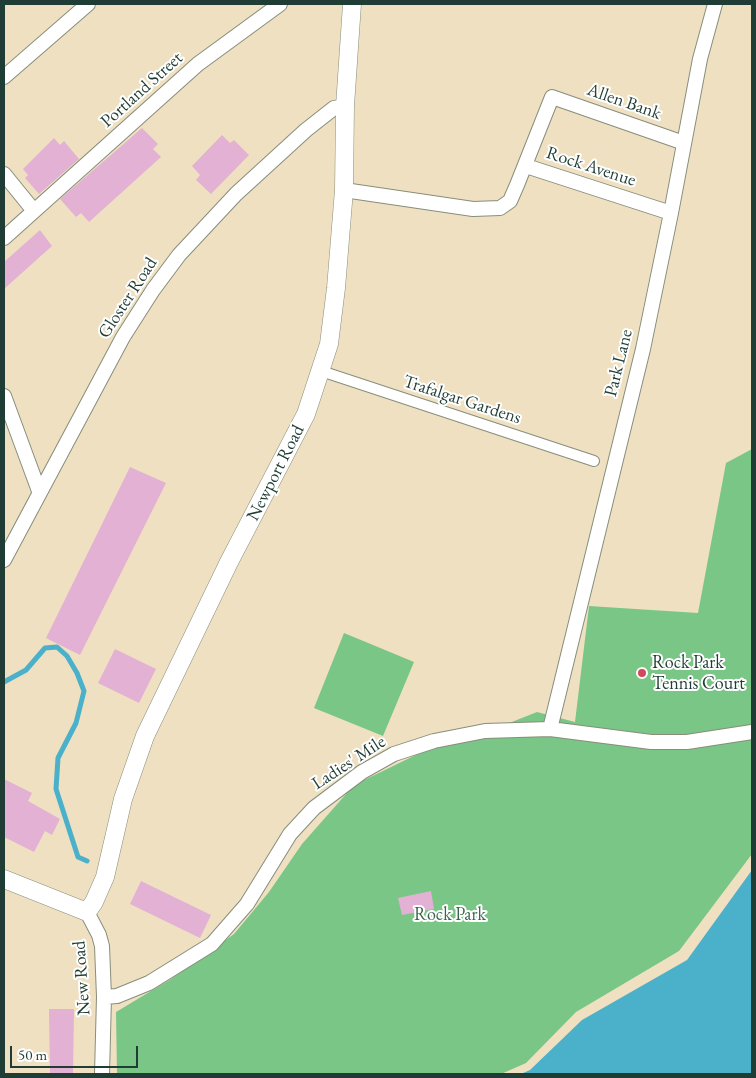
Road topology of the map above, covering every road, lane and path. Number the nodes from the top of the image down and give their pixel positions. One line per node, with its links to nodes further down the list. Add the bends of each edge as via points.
1 (88, 4): 5 (street)
2 (280, 4): 11 (street, Portland Street, via 198,64)
3 (352, 4): 6 (street, Newport Road)
4 (715, 4): 7 (street, Park Lane, via 700,59)
5 (5, 74)
6 (344, 106): 10 (street, Newport Road); 17 (street, Gloster Road, via 334,108 306,130 236,194 179,255 123,337)
7 (684, 143): 8 (street, Allen Bank, via 552,98); 12 (street, Park Lane)
8 (526, 166): 10 (street, Rock Avenue, via 510,202 500,208 473,209); 12 (street, Rock Avenue)
9 (4, 174): 11 (street)
10 (344, 190): 14 (street, Newport Road, via 329,344)
11 (34, 211): 13 (street, Portland Street)
12 (672, 213): 19 (street, Park Lane, via 643,349)
13 (4, 238)
14 (320, 371): 16 (street, Trafalgar Gardens); 22 (street, Newport Road, via 306,414 225,570 146,736 123,799 105,877)
15 (4, 396): 17 (street)
16 (594, 461)
17 (39, 491): 18 (street, Gloster Road)
18 (4, 560)
19 (550, 729): 20 (street, Ladies' Mile, via 651,742 687,742); 23 (street, Ladies' Mile, via 485,731 434,741 394,754 362,772 314,808 290,834 247,904 212,944 149,983 117,996)
20 (752, 732)
21 (4, 879): 22 (street)
22 (87, 912): 23 (street, New Road, via 102,946)
23 (104, 997): 24 (street, New Road)
24 (102, 1074)

